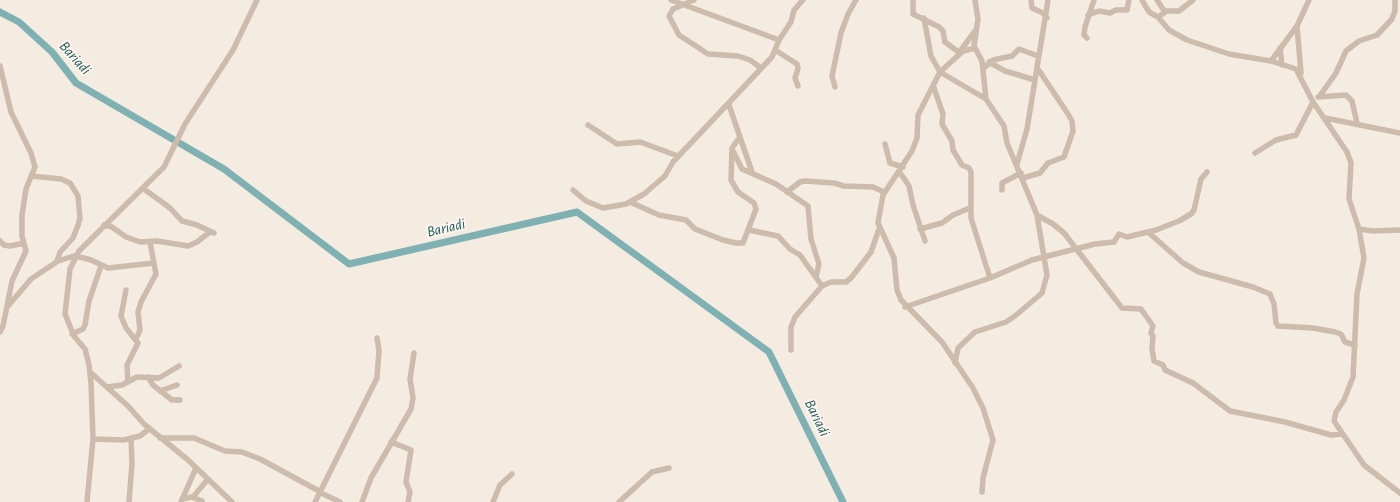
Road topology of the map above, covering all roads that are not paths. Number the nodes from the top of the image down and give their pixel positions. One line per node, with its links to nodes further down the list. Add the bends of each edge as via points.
1 (257, 0): 63 (street, via 238,41 186,124 164,167)
2 (671, 0): 17 (street)
3 (694, 0): 17 (street)
4 (856, 0): 44 (street, via 841,33 832,76)
5 (912, 0): 21 (street, via 913,14)
6 (975, 0): 24 (street)
7 (1031, 0): 22 (street, via 1032,8)
8 (1048, 0): 22 (street)
9 (1094, 0): 19 (street)
10 (1129, 0): 19 (street, via 1127,10 1099,11)
11 (1142, 0): 20 (street, via 1149,12)
12 (1157, 0): 18 (street)
13 (1193, 0): 18 (street, via 1179,12)
14 (1309, 0): 23 (street)
15 (1395, 0): 46 (street, via 1392,19 1376,34 1346,51 1336,73)
16 (801, 1): 26 (street)
17 (685, 6): 26 (street); 36 (street, via 674,9 669,16 678,35 708,54 738,56)
18 (1165, 12): 20 (street)
19 (1088, 15): 25 (street, via 1084,35)
20 (1158, 17): 32 (street, via 1172,32 1197,45)
21 (924, 18): 30 (street, via 941,29 945,42); 39 (street, via 931,56)
22 (1047, 18): 31 (street)
23 (1297, 26): 28 (street); 40 (street)
24 (977, 29): 27 (street); 30 (street)
25 (1087, 38)
26 (778, 40): 29 (street)
27 (974, 48): 30 (street); 37 (street)
28 (1280, 48): 32 (street); 34 (street)
29 (775, 50): 36 (street); 43 (street, via 797,64 795,78)
30 (960, 52): 39 (street)
31 (1038, 56): 33 (street, via 1019,49 1012,56); 38 (street)
32 (1271, 61): 34 (street)
33 (989, 62): 37 (street); 41 (street, via 1005,71)
34 (1282, 65): 40 (street, via 1296,68)
35 (0, 66): 62 (street, via 11,112 35,163)
36 (761, 68): 47 (street)
37 (983, 69): 45 (street)
38 (1038, 69): 41 (street); 61 (street, via 1068,114 1073,131 1064,158 1046,164 1040,173)
39 (940, 72): 42 (street); 45 (street)
40 (1301, 75): 46 (street)
41 (1035, 80): 57 (street)
42 (933, 85): 58 (street, via 918,118 915,144); 69 (street, via 943,114 942,124 954,152 971,172)
43 (798, 86)
44 (835, 87)
45 (986, 99): 57 (street, via 1004,126 1007,143)
46 (1315, 99): 48 (street); 49 (street, via 1346,94 1352,101); 55 (street, via 1296,135 1276,140)
47 (729, 105): 52 (street); 56 (street)
48 (1325, 118): 49 (street); 74 (street, via 1350,158 1349,195)
49 (1357, 123): 51 (street)
50 (588, 126): 56 (street, via 617,144 640,142)
51 (1400, 133)
52 (739, 138): 54 (street); 59 (street)
53 (885, 144): 58 (street, via 890,163)
54 (732, 151): 59 (street, via 742,169); 75 (street, via 731,182 755,206)
55 (1255, 153)
56 (678, 156): 68 (street, via 664,178)
57 (1017, 165): 61 (street)
58 (901, 169): 67 (street); 73 (street, via 910,186)
59 (752, 172): 66 (street)
60 (1207, 172): 77 (street, via 1200,179 1191,214)
61 (1022, 175): 65 (street, via 1002,184); 70 (street)
62 (30, 176): 81 (street, via 22,215); 85 (street, via 61,179 70,183 78,196 78,225)
63 (144, 189): 71 (street); 80 (street, via 182,221 212,233 190,246)
64 (573, 190): 68 (street, via 586,201 603,208)
65 (1002, 190)
66 (787, 192): 67 (street, via 805,181 873,187); 88 (street, via 809,210 811,239 819,264)
67 (884, 192): 72 (street)
68 (630, 202): 75 (street, via 659,215 686,220 695,229 736,243 743,243)
69 (970, 208): 73 (street, via 942,223); 89 (street)
70 (1037, 215): 82 (street, via 1053,224); 84 (street)
71 (104, 225): 80 (street, via 133,240); 83 (street)
72 (879, 229): 90 (street, via 871,252 852,278); 93 (street, via 894,258 898,294)
73 (920, 229): 78 (street)
74 (1359, 229): 76 (street); 98 (street, via 1364,258)
75 (749, 230): 88 (street, via 778,236 800,255)
76 (1400, 230)
77 (1148, 232): 82 (street, via 1127,236 1119,234 1116,241); 98 (street, via 1199,272 1270,294 1278,326 1335,332 1341,334 1345,342)
78 (926, 241)
79 (0, 242): 81 (street, via 10,246)
80 (150, 242): 86 (street)
81 (24, 244): 92 (street, via 26,251 12,281)
82 (1077, 248): 84 (street); 111 (street, via 1122,308 1140,308 1149,318 1153,328 1154,361 1165,370 1194,383 1230,411)
83 (76, 256): 85 (street); 87 (street); 95 (street, via 70,269 64,305)
84 (1045, 256): 89 (street); 101 (street, via 1047,281 1042,292 1006,322 975,332 958,348)
85 (57, 261): 92 (street, via 24,285)
86 (154, 263): 87 (street, via 112,269); 97 (street, via 156,274 141,302 138,312 140,330)
87 (101, 266): 95 (street, via 85,325)
88 (816, 277): 90 (street)
89 (990, 278): 93 (street)
90 (822, 286): 99 (street, via 792,322)
91 (126, 290): 97 (street, via 121,316)
92 (7, 307): 94 (street)
93 (905, 307): 101 (street, via 942,342)
94 (0, 332)
95 (72, 334): 103 (street, via 85,349)
96 (377, 338): 120 (street, via 377,378)
97 (136, 339): 105 (street, via 137,345 127,365)
98 (1355, 345): 111 (street, via 1350,386 1334,417)
99 (791, 350)
100 (414, 353): 115 (street, via 410,379 412,403)
101 (955, 364): 121 (street, via 979,399 993,440)
102 (179, 366): 104 (street, via 159,378)
103 (90, 372): 107 (street); 114 (street)
104 (148, 377): 105 (street, via 137,377); 108 (street)
105 (128, 382): 107 (street)
106 (177, 386): 108 (street)
107 (107, 387): 110 (street)
108 (160, 391): 109 (street, via 172,400)
109 (180, 400)
110 (149, 429): 112 (street); 113 (street)
111 (1342, 434): 122 (street, via 1364,465)
112 (131, 438): 114 (street); 127 (street)
113 (160, 438): 116 (street); 120 (street, via 194,438 225,451 242,452)
114 (93, 440): 126 (street)
115 (391, 442): 131 (street); 132 (street, via 411,450 406,482 410,492)
116 (196, 468): 119 (street); 124 (street)
117 (668, 468): 134 (street, via 652,472)
118 (512, 474): 133 (street, via 500,485)
119 (208, 479): 123 (street); 128 (street)
120 (319, 492): 129 (street); 130 (street)
121 (982, 492)
122 (1400, 493)
123 (193, 498): 124 (street); 125 (street)
124 (181, 500)
125 (202, 501)
126 (87, 502)
127 (129, 502)
128 (232, 502)
129 (315, 502)
130 (340, 502)
131 (362, 502)
132 (408, 502)
133 (493, 502)
134 (619, 502)

